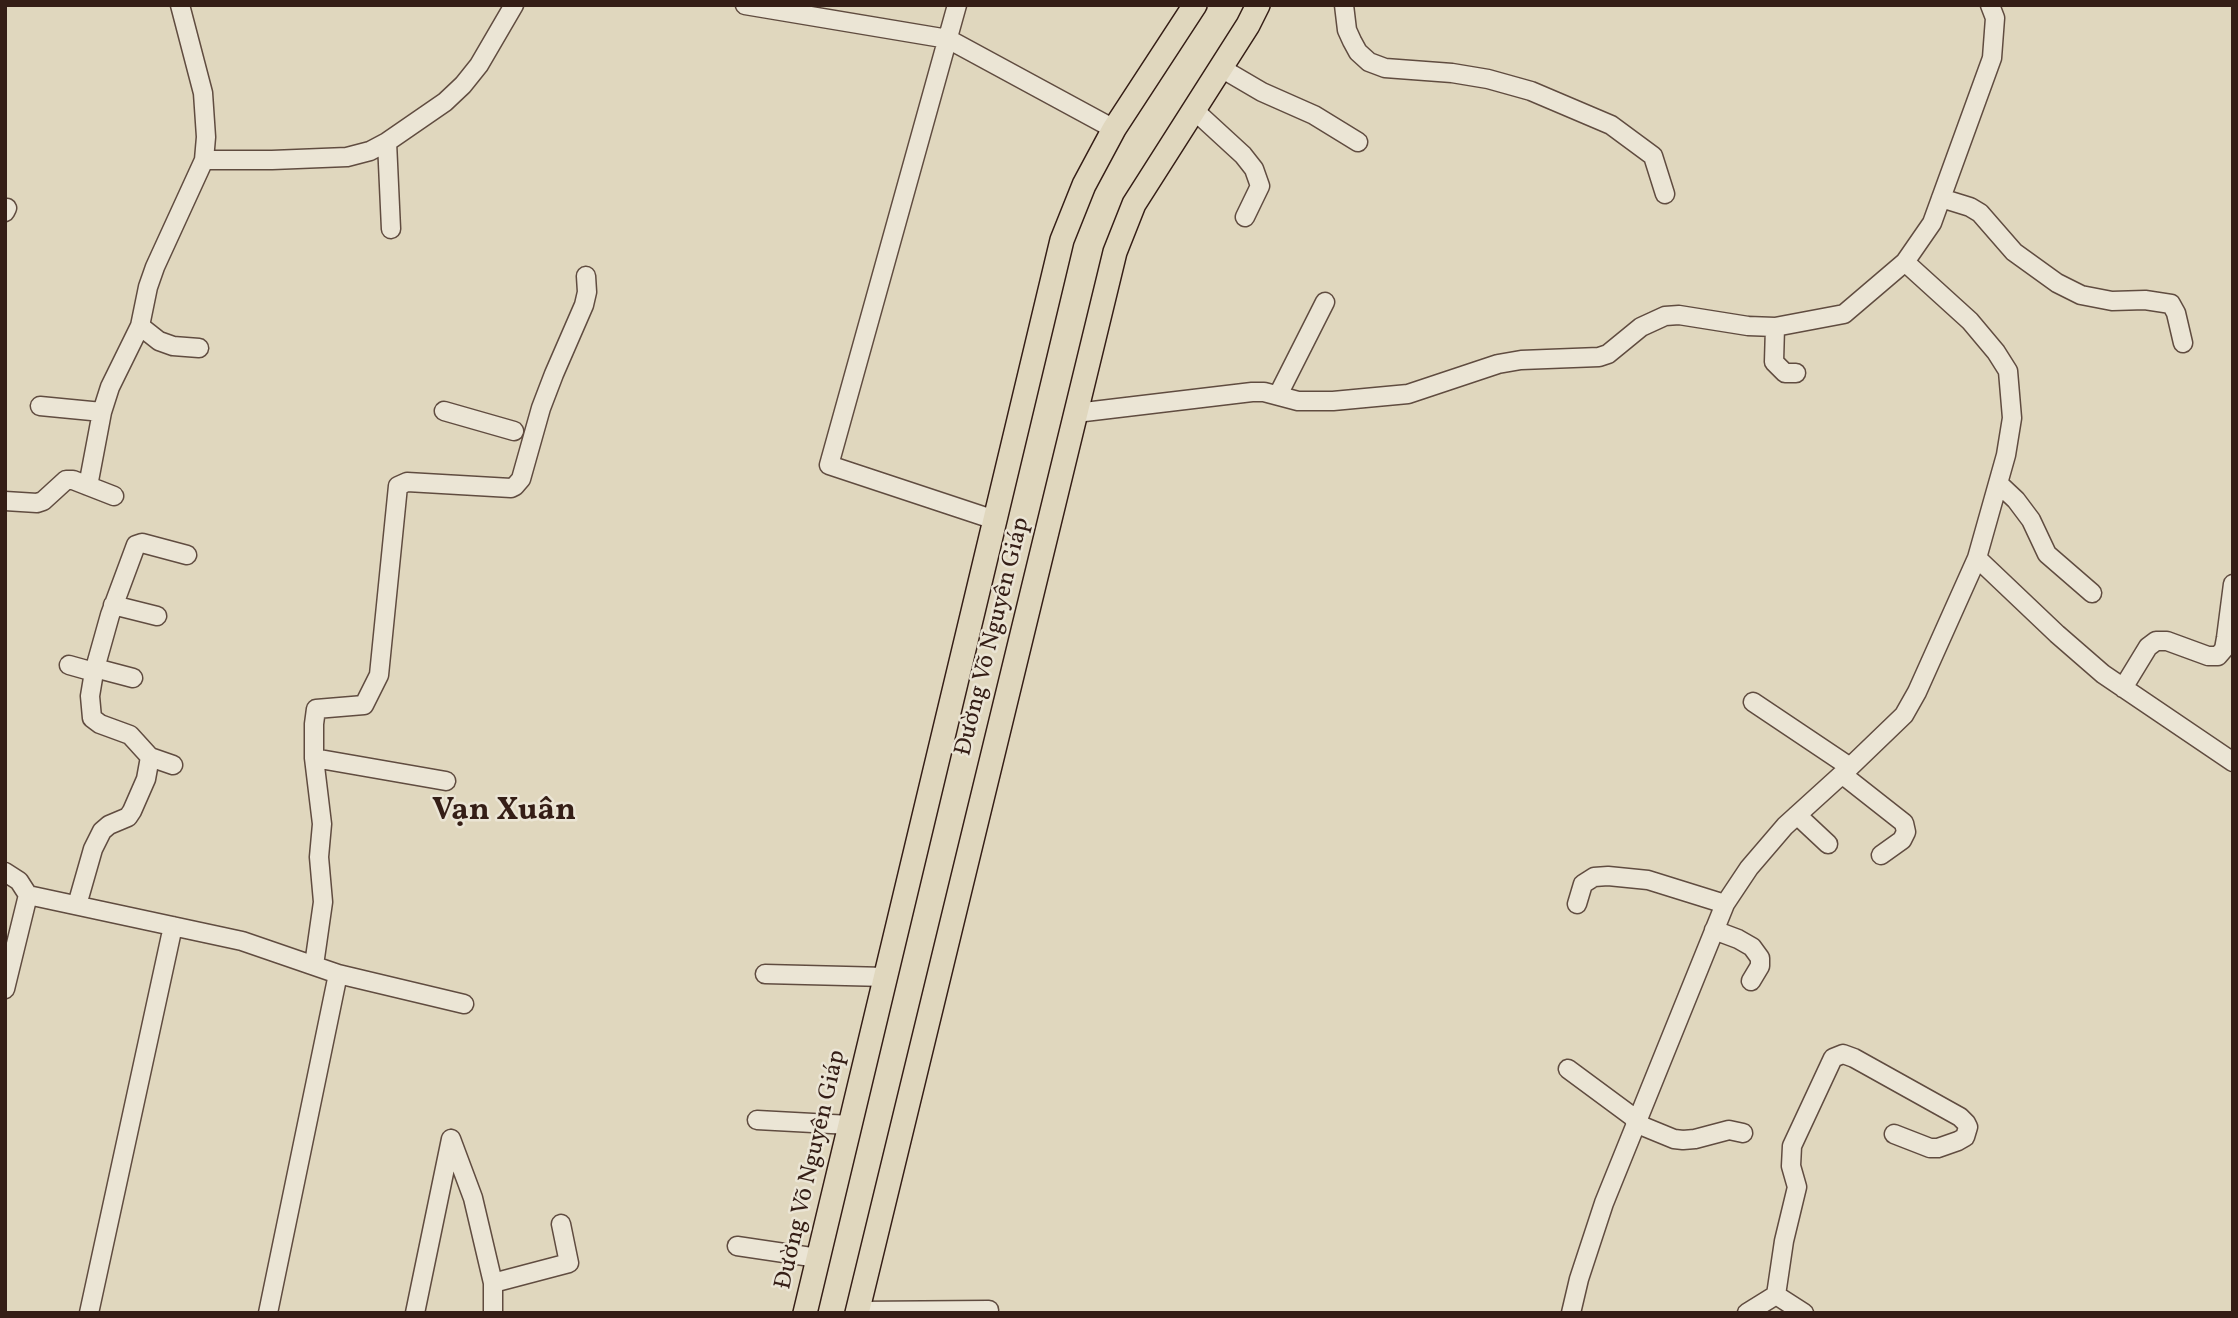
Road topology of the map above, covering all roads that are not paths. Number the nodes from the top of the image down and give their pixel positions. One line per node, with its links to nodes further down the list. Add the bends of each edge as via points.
1 (180, 5): 15 (street, via 203,93)
2 (514, 5): 13 (street, via 463,85)
3 (745, 5): 9 (street)
4 (957, 5): 9 (street)
5 (1195, 5): 12 (main road, Đường Võ Nguyên Giáp)
6 (1258, 5): 10 (main road, Đường Võ Nguyên Giáp)
7 (1344, 5): 16 (street, via 1347,30 1369,62 1385,68 1488,79 1611,125 1653,156)
8 (1990, 5): 17 (street, via 1995,18 1992,58)
9 (948, 39): 12 (street); 38 (street, via 829,465)
10 (1221, 68): 11 (main road, Đường Võ Nguyên Giáp); 14 (street)
11 (1195, 110): 18 (street, via 1254,169 1260,186); 32 (main road, Đường Võ Nguyên Giáp, via 1134,204 1115,252)
12 (1115, 129): 38 (main road, Đường Võ Nguyên Giáp, via 1084,185 1062,240)
13 (387, 142): 15 (street, via 347,157); 19 (street)
14 (1358, 142)
15 (204, 160): 23 (street, via 155,267)
16 (1665, 194)
17 (1941, 198): 20 (street, via 1928,231); 25 (street, via 1980,213 2014,251 2081,295 2171,304)
18 (1245, 216)
19 (391, 229)
20 (1905, 262): 24 (street, via 1844,314); 34 (street, via 1970,321 2008,371 2012,418)
21 (586, 276): 33 (street, via 584,305)
22 (1325, 302): 28 (street)
23 (140, 326): 26 (street, via 159,341); 31 (street)
24 (1776, 327): 27 (street, via 1774,362 1785,373); 28 (street, via 1665,316 1599,357 1497,364 1408,394 1321,401)
25 (2183, 343)
26 (199, 348)
27 (1796, 373)
28 (1279, 395): 32 (street, via 1252,391)
29 (40, 406): 31 (street)
30 (444, 411): 33 (street)
31 (102, 412): 35 (street)
32 (1076, 413): 85 (main road, Đường Võ Nguyên Giáp)
33 (525, 435): 51 (street, via 521,479 511,488 407,482 398,486 379,675 363,705 316,709)
34 (1999, 484): 40 (street); 42 (street, via 2031,520 2048,554)
35 (88, 486): 36 (street); 37 (street, via 66,480 43,501)
36 (114, 496)
37 (5, 501)
38 (995, 520): 69 (main road, Đường Võ Nguyên Giáp)
39 (187, 555): 43 (street, via 136,545)
40 (1977, 558): 48 (street, via 2057,634); 54 (street, via 1911,705)
41 (2233, 584): 48 (street, via 2224,649 2218,656 2156,640)
42 (2092, 593)
43 (113, 605): 44 (street); 46 (street)
44 (158, 616)
45 (69, 665): 46 (street)
46 (94, 670): 47 (street); 50 (street, via 92,718 130,735)
47 (133, 677)
48 (2123, 688): 52 (street)
49 (1753, 702): 54 (street)
50 (149, 757): 53 (street); 63 (street, via 146,779 132,811 108,825 93,849)
51 (314, 758): 55 (street); 66 (street, via 322,824 323,902)
52 (2233, 762)
53 (173, 765)
54 (1847, 771): 56 (street); 58 (street, via 1904,823 1902,840)
55 (446, 781)
56 (1797, 815): 57 (street); 62 (street, via 1749,868)
57 (1828, 844)
58 (1881, 855)
59 (5, 872): 60 (street, via 19,881)
60 (28, 895): 63 (street); 71 (street)
61 (1577, 904): 62 (street, via 1583,884 1608,876 1648,880)
62 (1725, 904): 65 (street)
63 (78, 905): 64 (street)
64 (173, 926): 66 (street, via 242,941); 86 (street)
65 (1714, 930): 70 (street, via 1756,952 1760,966); 75 (street)
66 (314, 965): 67 (street)
67 (338, 974): 72 (street); 87 (street)
68 (765, 974): 69 (street)
69 (886, 977): 76 (main road, Đường Võ Nguyên Giáp)
70 (1751, 981)
71 (5, 989)
72 (464, 1004)
73 (1568, 1069): 75 (street)
74 (757, 1120): 76 (street)
75 (1636, 1122): 77 (street, via 1683,1140 1728,1130); 91 (street, via 1604,1203)
76 (850, 1125): 81 (main road, Đường Võ Nguyên Giáp)
77 (1743, 1133)
78 (1894, 1133): 83 (street, via 1938,1148 1958,1142 1968,1127 1932,1100 1854,1058 1843,1054 1833,1058 1792,1146 1797,1187)
79 (561, 1224): 82 (street, via 569,1263)
80 (737, 1245): 81 (street)
81 (818, 1258): 90 (main road, Đường Võ Nguyên Giáp)
82 (493, 1283): 88 (street, via 473,1198 451,1139); 89 (street)
83 (1776, 1295): 92 (street); 93 (street)
84 (989, 1310): 85 (street)
85 (857, 1312)
86 (89, 1313)
87 (268, 1313)
88 (415, 1313)
89 (493, 1313)
90 (805, 1313)
91 (1571, 1313)
92 (1747, 1313)
93 (1804, 1313)

